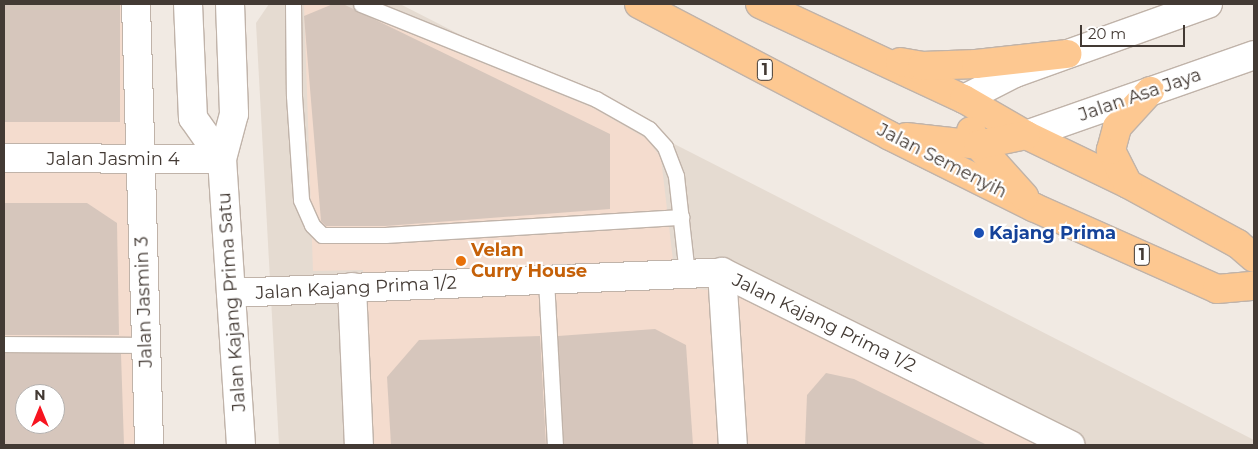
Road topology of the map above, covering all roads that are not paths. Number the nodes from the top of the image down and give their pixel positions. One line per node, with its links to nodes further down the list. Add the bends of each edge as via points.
1 (136, 4): 18 (street, Jalan Jasmin 3)
2 (188, 4): 19 (street, via 193,118)
3 (230, 4): 19 (street, Jalan Kajang Prima Satu, via 234,114)
4 (293, 4): 22 (lane, via 294,96 301,200 312,225 322,235 385,235)
5 (361, 4): 22 (lane, via 596,99 649,129 665,147 671,162)
6 (640, 4): 15 (main road, Jalan Semenyih / 1)
7 (760, 4): 9 (main road)
8 (1208, 4): 10 (street)
9 (864, 54): 10 (main road, via 922,66); 13 (main road)
10 (1067, 54): 13 (street, via 1015,73)
11 (1254, 55): 12 (street, Jalan Asa Jaya)
12 (1150, 91): 14 (street, Jalan Asa Jaya); 20 (main road, via 1117,127 1111,150)
13 (964, 99): 14 (main road); 16 (main road, via 967,123)
14 (1026, 135): 16 (main road); 20 (main road)
15 (890, 136): 16 (main road); 21 (main road, Jalan Semenyih / 1)
16 (978, 145): 21 (main road)
17 (4, 158): 18 (street, Jalan Jasmin 4)
18 (139, 159): 19 (street, Jalan Jasmin 4); 31 (street, Jalan Jasmin 3)
19 (222, 159): 29 (street, Jalan Kajang Prima Satu)
20 (1128, 184): 23 (main road, via 1238,244)
21 (1033, 207): 27 (main road, Jalan Semenyih / 1, via 1217,289)
22 (681, 217): 25 (lane)
23 (1254, 258)
24 (722, 272): 25 (street, Jalan Kajang Prima 1/2); 36 (street); 37 (street, Jalan Kajang Prima 1/2)
25 (687, 274): 26 (street, Jalan Kajang Prima 1/2)
26 (546, 280): 28 (street, Jalan Kajang Prima 1/2); 35 (lane)
27 (1254, 286)
28 (352, 287): 29 (street, Jalan Kajang Prima 1/2); 34 (street)
29 (231, 293): 33 (street, Jalan Kajang Prima Satu)
30 (4, 344): 31 (lane)
31 (145, 345): 32 (street, Jalan Jasmin 3)
32 (149, 445)
33 (241, 445)
34 (359, 445)
35 (555, 445)
36 (733, 445)
37 (1070, 445)

